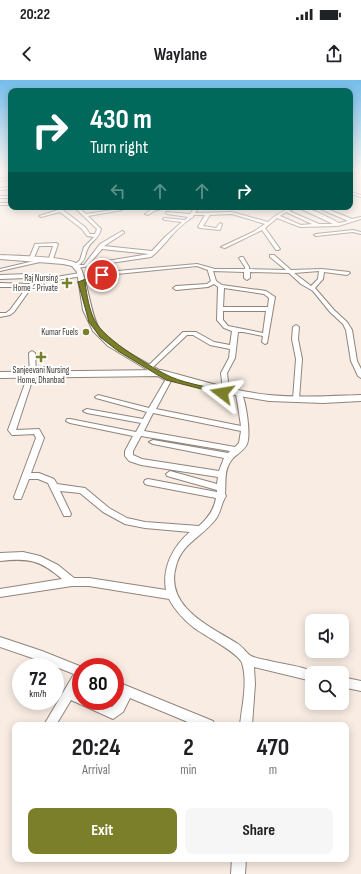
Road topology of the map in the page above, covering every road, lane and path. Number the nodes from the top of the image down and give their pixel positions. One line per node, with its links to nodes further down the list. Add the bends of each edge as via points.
1 (80, 210): 15 (street)
2 (109, 210): 15 (street)
3 (121, 210): 11 (street)
4 (153, 210): 13 (street)
5 (196, 210): 16 (street)
6 (306, 210): 25 (street)
7 (325, 210): 22 (street)
8 (340, 210): 19 (street)
9 (61, 211): 17 (street); 31 (street, via 84,228 89,235)
10 (286, 211): 18 (street); 26 (street)
11 (125, 213)
12 (167, 213): 16 (street)
13 (147, 214)
14 (208, 214): 16 (street); 23 (street, via 232,212); 24 (street, via 200,227 218,229)
15 (86, 215): 31 (street, via 98,226)
16 (193, 215): 21 (street)
17 (40, 216)
18 (276, 216): 23 (street); 26 (street, via 298,226)
19 (360, 218): 22 (street)
20 (165, 219): 21 (street)
21 (187, 221): 35 (street)
22 (352, 221): 25 (street)
23 (268, 223): 27 (street)
24 (220, 224)
25 (338, 225): 26 (street)
26 (320, 226)
27 (263, 228): 33 (street); 34 (street)
28 (122, 232): 32 (street)
29 (361, 232): 30 (street)
30 (316, 235)
31 (97, 236): 42 (street, via 86,247)
32 (100, 246): 35 (street); 42 (street)
33 (223, 247)
34 (278, 249)
35 (154, 253): 42 (street, via 141,258)
36 (272, 256): 47 (street)
37 (0, 257): 39 (main road)
38 (241, 258): 46 (street, via 247,266)
39 (31, 259): 40 (main road); 41 (street, via 36,245 56,244)
40 (41, 260): 41 (main road); 44 (street)
41 (50, 261): 42 (main road, via 68,262)
42 (79, 266): 50 (main road)
43 (212, 269): 46 (street); 50 (street, via 197,265); 53 (street, via 210,271)
44 (0, 270)
45 (322, 270): 47 (street); 48 (street); 58 (street, via 320,279)
46 (247, 272): 47 (street); 51 (street)
47 (289, 272): 58 (street)
48 (347, 273)
49 (0, 277): 52 (street, via 28,276)
50 (81, 278): 52 (street); 68 (main road, via 87,310 96,329 111,344)
51 (247, 278)
52 (36, 281): 55 (street)
53 (214, 282): 56 (street); 57 (street)
54 (0, 285): 55 (street)
55 (28, 285): 61 (street, via 12,311)
56 (221, 286): 59 (street); 60 (street, via 270,294 272,297)
57 (176, 288)
58 (312, 288): 72 (street, via 349,330 354,361)
59 (221, 309): 60 (street); 63 (street, via 222,322 226,327)
60 (269, 309): 64 (street)
61 (0, 315)
62 (296, 327): 78 (street, via 295,339 299,359)
63 (237, 330): 64 (street); 66 (street)
64 (266, 335): 65 (street)
65 (264, 342)
66 (232, 347): 68 (street, via 212,344 194,333 185,333); 74 (street, via 232,358 224,373)
67 (32, 353): 70 (street)
68 (150, 367): 71 (main road)
69 (0, 375): 70 (highway)
70 (32, 376): 71 (highway); 73 (highway); 91 (street, via 12,428 15,433 36,431 39,435)
71 (165, 376): 74 (highway); 75 (highway); 81 (street)
72 (361, 376)
73 (0, 378)
74 (226, 390): 75 (highway)
75 (240, 395): 78 (highway); 79 (highway, via 302,404); 84 (street)
76 (98, 397): 81 (street)
77 (361, 398): 78 (highway)
78 (296, 399)
79 (361, 403)
80 (87, 411): 83 (street)
81 (152, 411): 83 (street); 84 (street)
82 (70, 421): 85 (street)
83 (146, 422): 85 (street)
84 (245, 429): 87 (street, via 244,444)
85 (139, 434): 87 (street); 90 (street, via 129,451 132,459)
86 (153, 442): 88 (street)
87 (238, 450): 88 (street)
88 (230, 456): 90 (street)
89 (170, 474): 94 (street)
90 (223, 475): 94 (street)
91 (26, 476): 93 (street, via 47,478); 95 (street)
92 (148, 482): 94 (street)
93 (54, 487): 96 (street); 97 (street, via 82,490 106,510 125,520 145,525)
94 (222, 492): 97 (street, via 214,516)
95 (18, 497)
96 (67, 514)
97 (200, 529): 101 (street, via 180,547 175,557 170,575)
98 (0, 558): 99 (street, via 20,555 42,560)
99 (72, 582): 100 (street); 101 (street, via 107,583)
100 (0, 593)
101 (171, 595): 103 (street, via 192,621 235,648)
102 (0, 642): 104 (street)
103 (246, 660): 105 (street); 118 (street)
104 (72, 668)
105 (305, 674)
106 (349, 683): 107 (street)
107 (361, 686)
108 (72, 687): 111 (street)
109 (124, 690): 110 (street)
110 (127, 691): 113 (street); 117 (street)
111 (68, 693): 112 (street); 116 (street)
112 (72, 695)
113 (124, 697)
114 (106, 710): 115 (street, via 113,713)
115 (117, 710)
116 (52, 722)
117 (202, 722)
118 (246, 722)
119 (239, 862): 120 (street)
120 (238, 874)

